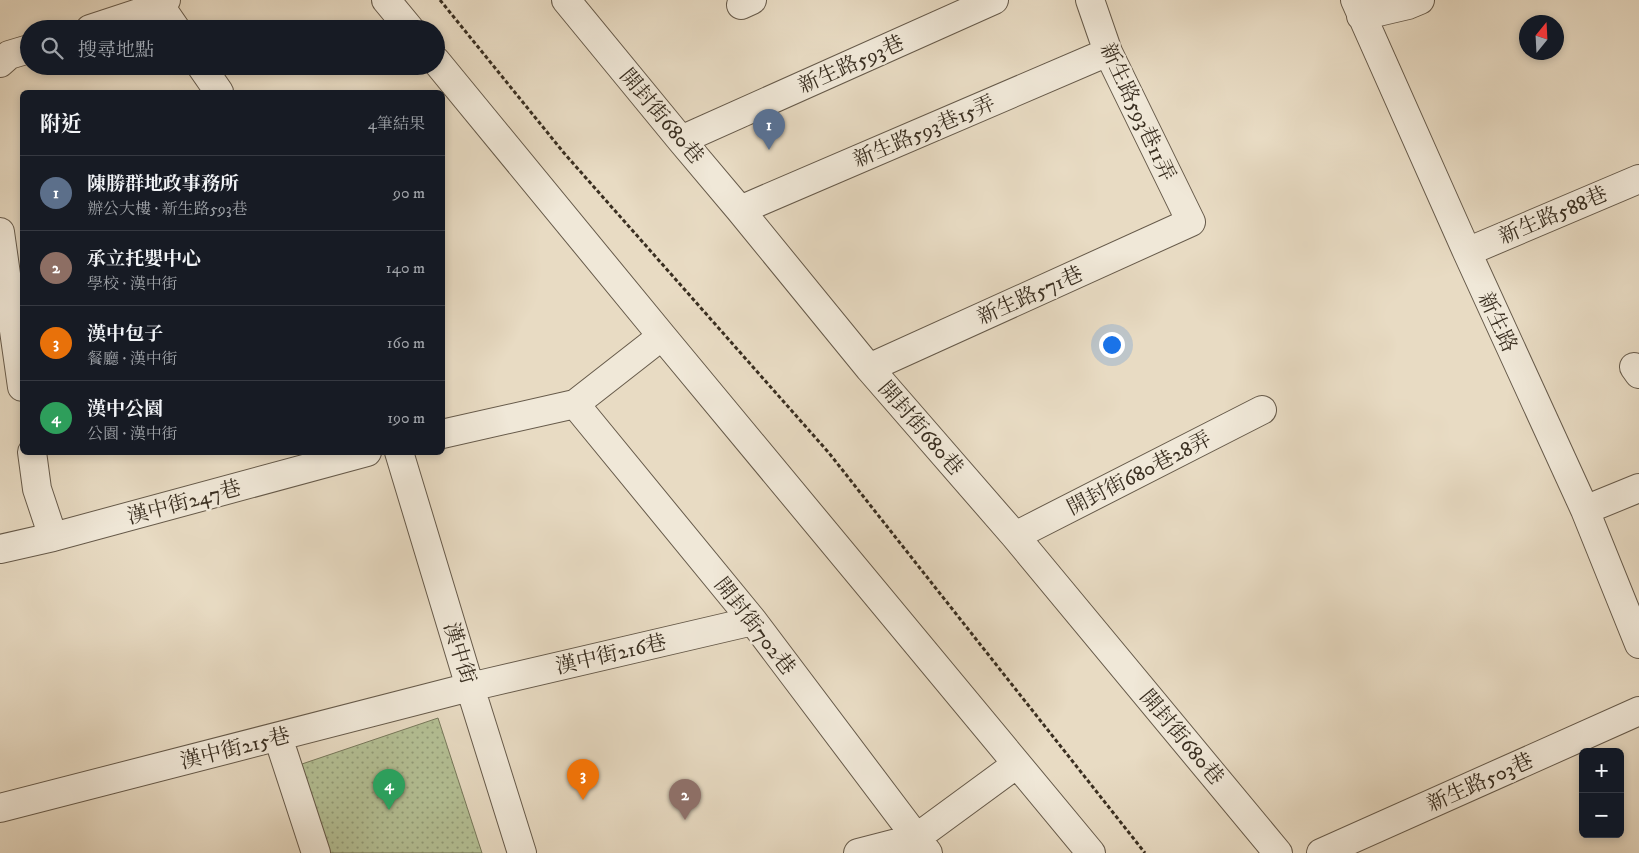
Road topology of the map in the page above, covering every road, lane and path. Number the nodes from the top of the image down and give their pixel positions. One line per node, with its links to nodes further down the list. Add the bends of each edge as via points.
1 (386, 0): 11 (street)
2 (440, 0): 50 (path, via 564,153 829,453)
3 (566, 0): 18 (street, 開封街680巷)
4 (994, 0): 18 (street, 新生路593巷)
5 (1090, 0): 13 (street, 新生路593巷11弄)
6 (1420, 0): 8 (street, via 1408,5)
7 (161, 2): 9 (street); 10 (street)
8 (1358, 8): 23 (street, 新生路)
9 (114, 20)
10 (171, 20)
11 (403, 20)
12 (20, 52): 14 (street)
13 (1108, 52): 20 (street, 新生路593巷15弄); 21 (street, 新生路593巷11弄)
14 (0, 62)
15 (445, 72): 24 (street)
16 (207, 75): 17 (street)
17 (218, 90)
18 (681, 140): 20 (street, 開封街680巷)
19 (1639, 179): 23 (street, 新生路588巷)
20 (740, 210): 25 (street, 開封街680巷)
21 (1190, 222): 25 (street, 新生路571巷)
22 (0, 232): 26 (street)
23 (1467, 252): 34 (street, 新生路)
24 (662, 336): 27 (street); 43 (street)
25 (869, 368): 35 (street, 開封街680巷)
26 (20, 373)
27 (575, 404): 29 (street); 38 (street, 開封街702巷)
28 (1262, 410): 35 (street, 開封街680巷28弄)
29 (445, 433)
30 (32, 455): 36 (street, via 37,489)
31 (356, 455): 36 (street, 漢中街247巷)
32 (400, 455): 40 (street, 漢中街)
33 (1639, 488): 34 (street)
34 (1584, 510): 39 (street, 新生路)
35 (1015, 536): 51 (street, 開封街680巷)
36 (53, 537): 37 (street, 漢中街247巷)
37 (0, 549)
38 (753, 621): 40 (street, 漢中街216巷); 45 (street, 開封街702巷)
39 (1639, 644)
40 (470, 687): 42 (street, 漢中街215巷); 47 (street, 漢中街)
41 (1639, 711): 52 (street, 新生路503巷)
42 (278, 737): 44 (street, 漢中街215巷); 46 (street)
43 (1017, 764): 45 (street); 49 (street)
44 (0, 808)
45 (922, 846): 48 (street)
46 (316, 853)
47 (522, 853)
48 (858, 853)
49 (1091, 853)
50 (1145, 853)
51 (1278, 853)
52 (1321, 853)

